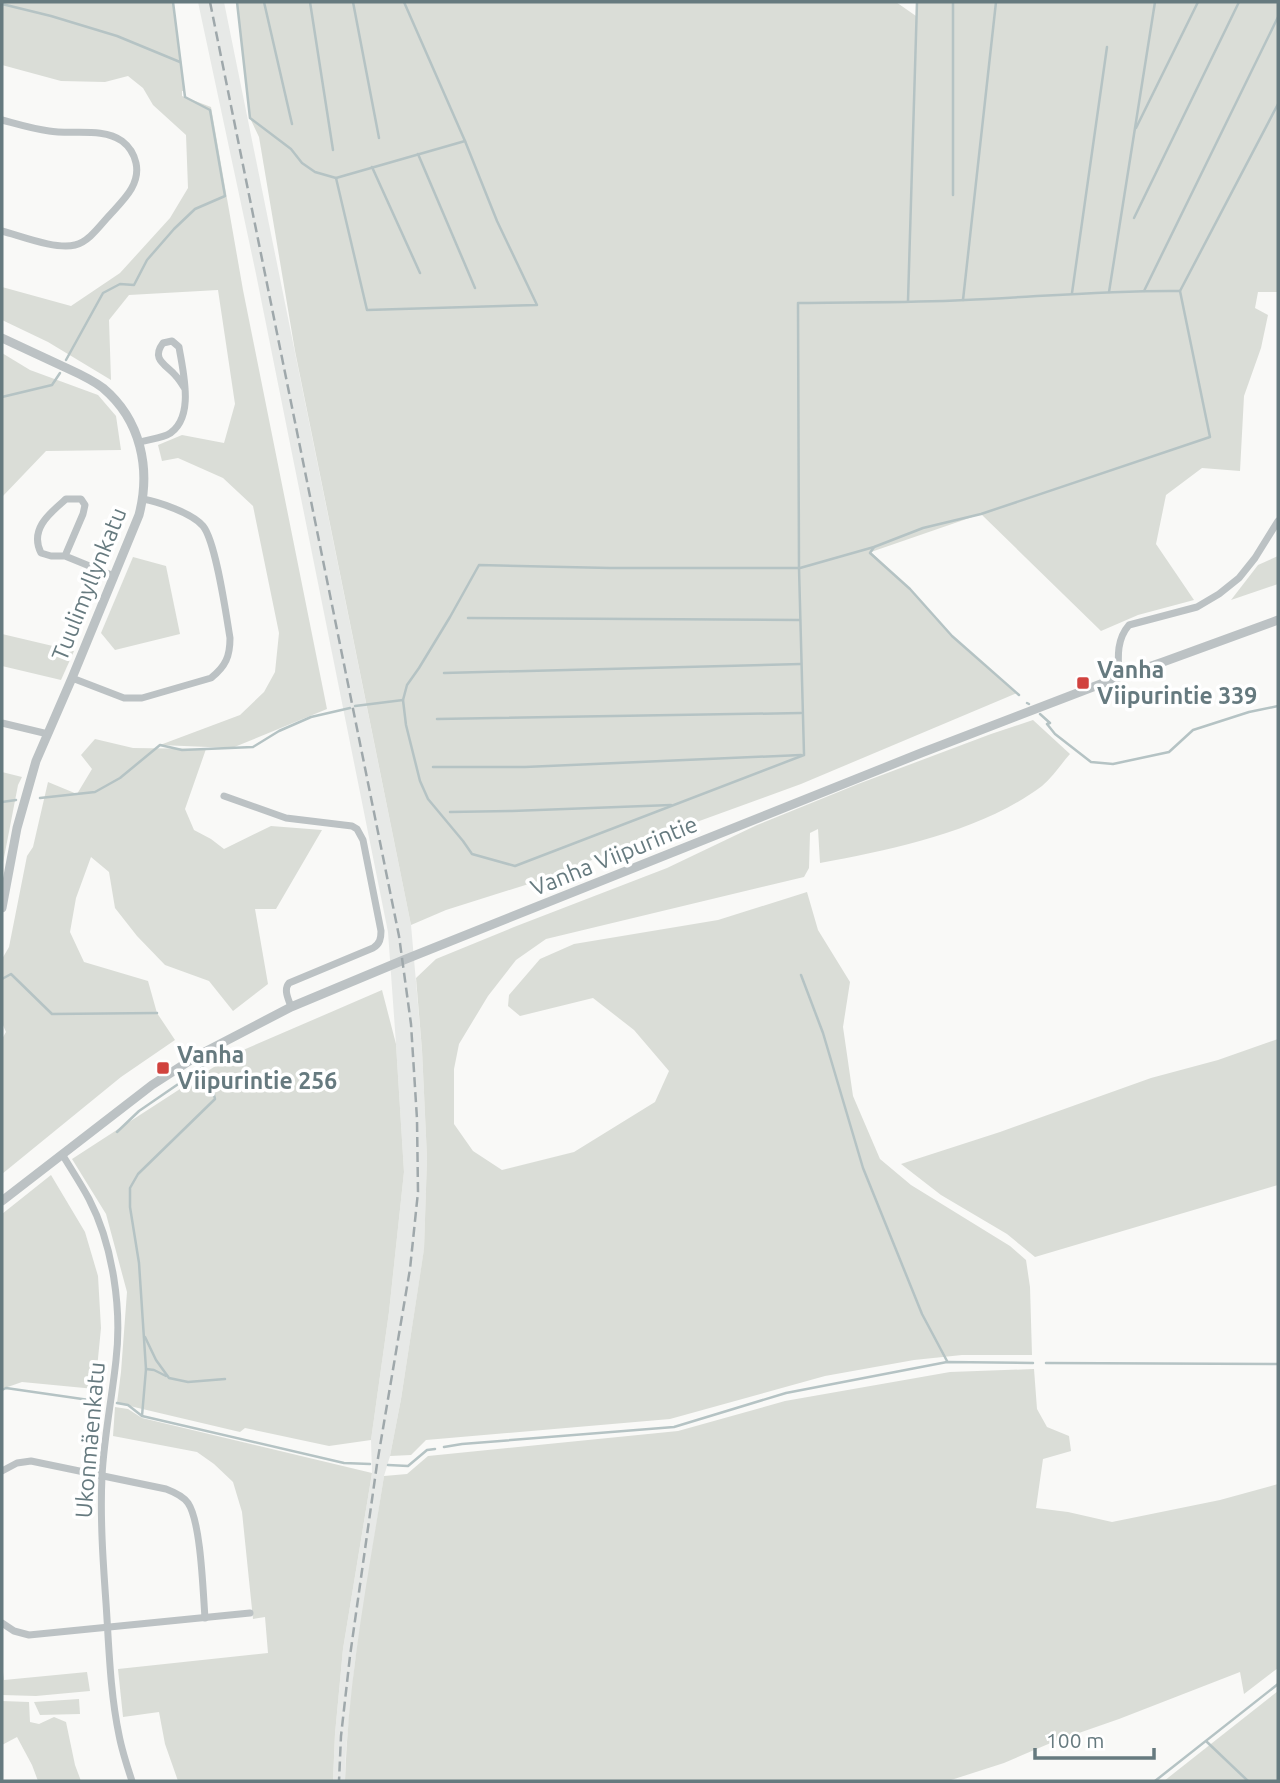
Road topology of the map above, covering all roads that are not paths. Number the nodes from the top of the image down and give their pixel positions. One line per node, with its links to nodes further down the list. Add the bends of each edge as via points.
1 (2, 120): 2 (street, via 52,132 100,133 120,139 134,154 137,170 127,195 76,245 49,244)
2 (2, 232)
3 (2, 338): 5 (street, Tuulimyllynkatu, via 103,389 120,407)
4 (185, 389): 4 (street, via 179,347 176,342 163,342 160,361); 5 (street, via 178,425 168,434)
5 (140, 442): 6 (street, Tuulimyllynkatu)
6 (143, 499): 9 (street, Tuulimyllynkatu); 12 (street, via 204,526 212,543 230,638 227,661 211,678 142,698 124,698)
7 (1278, 521): 11 (street, via 1239,578 1219,594 1197,607 1129,625 1119,642)
8 (65, 556): 8 (street, via 83,514 81,499 66,499 41,525 37,536 41,553); 9 (street)
9 (114, 576): 12 (street, Tuulimyllynkatu)
10 (1278, 620): 11 (street, Vanha Viipurintie)
11 (1119, 677): 17 (street, Vanha Viipurintie)
12 (72, 678): 14 (street, Tuulimyllynkatu)
13 (2, 723): 14 (street)
14 (48, 734): 16 (street, Tuulimyllynkatu, via 22,807)
15 (224, 796): 17 (street, via 286,818 352,827 363,840 382,937 373,948 289,984)
16 (2, 908)
17 (291, 1007): 18 (street, Vanha Viipurintie, via 197,1056)
18 (62, 1154): 19 (street, Vanha Viipurintie); 21 (street, Ukonmäenkatu, via 102,1231 116,1292 117,1359)
19 (2, 1201)
20 (2, 1471): 21 (street, via 31,1461)
21 (102, 1476): 23 (street, via 166,1489 188,1502 197,1525); 25 (street, Ukonmäenkatu)
22 (250, 1613): 23 (street)
23 (205, 1618): 25 (street)
24 (2, 1623): 25 (street, via 29,1635)
25 (108, 1628): 26 (street, Ukonmäenkatu, via 119,1735)
26 (132, 1781)

